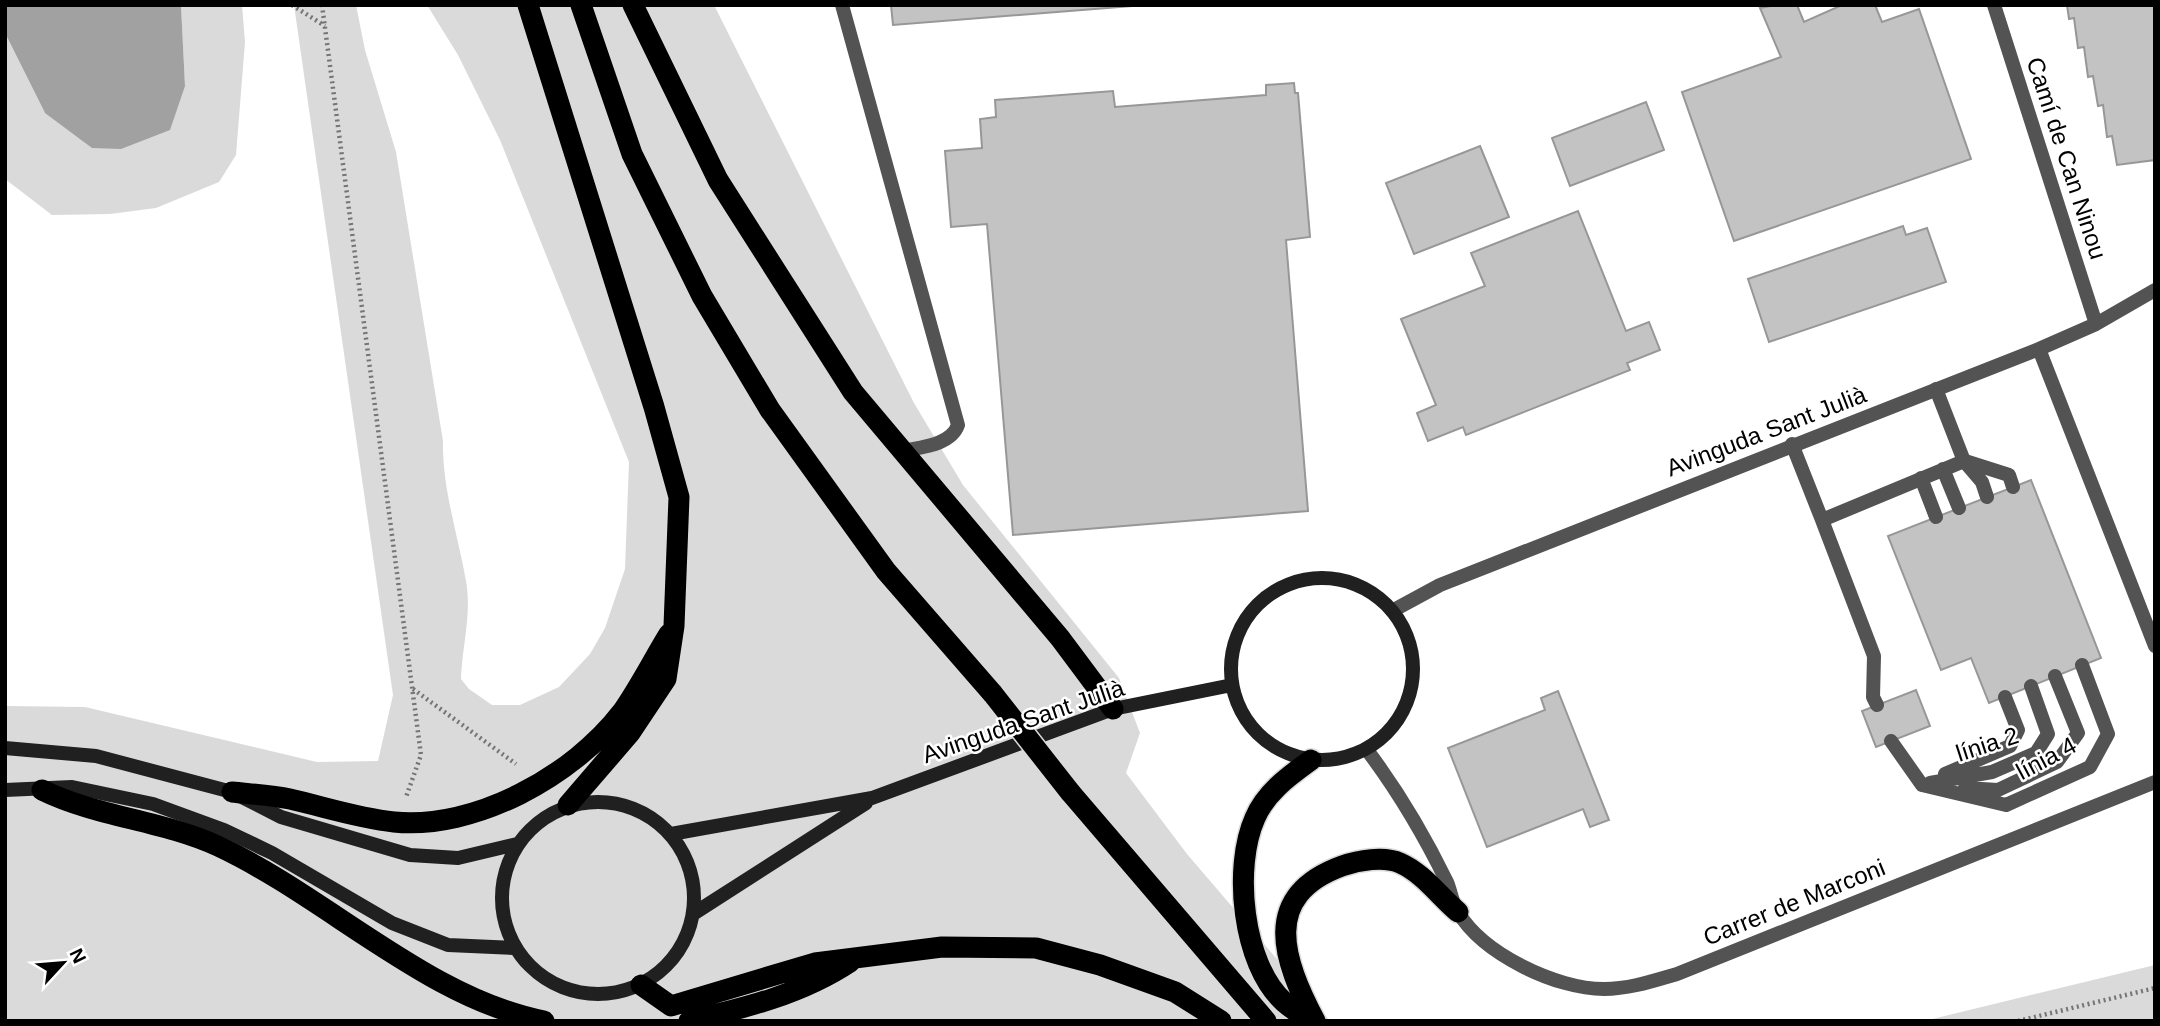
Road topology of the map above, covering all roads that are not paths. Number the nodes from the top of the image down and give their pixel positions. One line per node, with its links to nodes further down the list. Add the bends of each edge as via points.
1 (528, 5): 21 (highway, via 679,497)
2 (581, 5): 51 (highway, bridge, via 632,154 702,296 763,399 886,571)
3 (633, 5): 11 (highway, via 718,180 853,392)
4 (842, 5): 11 (street, via 958,425 945,440)
5 (1994, 5): 7 (street, Camí de Can Ninou)
6 (2155, 290): 7 (street, Avinguda Sant Julià)
7 (2096, 324): 8 (street, Avinguda Sant Julià)
8 (2039, 349): 9 (street, Avinguda Sant Julià); 22 (street)
9 (1936, 389): 10 (street, Avinguda Sant Julià); 12 (street)
10 (1792, 444): 19 (street); 20 (street, Avinguda Sant Julià, via 1440,585)
11 (903, 451): 29 (highway, via 1060,638)
12 (1964, 461): 13 (street); 15 (street, via 2009,475); 16 (street, via 1982,482)
13 (1943, 470): 14 (street); 17 (street)
14 (1921, 478): 18 (street); 19 (street)
15 (2013, 486)
16 (1987, 497)
17 (1959, 508)
18 (1936, 517)
19 (1822, 520): 28 (street, via 1874,656 1873,697)
20 (1392, 611): 25 (street, via 1373,593 1349,582 1296,581 1272,592 1245,622 1231,659); 32 (street, via 1412,652 1410,698 1400,718)
21 (674, 626): 38 (highway, via 621,712 584,751 488,810 441,822 397,822); 40 (highway, via 666,678 631,733)
22 (2155, 646)
23 (2082, 666): 35 (street, línia 4, via 2108,734 2090,766 2006,805)
24 (2055, 676): 35 (street, via 2078,733 2057,762 1998,790)
25 (1232, 685): 29 (street, Avinguda Sant Julià); 33 (street, via 1251,727 1268,743)
26 (2031, 686): 35 (street, línia 2, via 2048,734 2036,752 1992,772)
27 (2005, 697): 35 (street, via 2018,730 2011,746)
28 (1877, 705)
29 (1112, 709): 39 (street, Avinguda Sant Julià)
30 (1891, 741): 35 (street)
31 (5, 748): 38 (street, via 96,756)
32 (1367, 750): 33 (street, via 1330,761); 43 (street, via 1400,794)
33 (1311, 760): 52 (highway, via 1286,778 1254,819 1243,872 1244,908 1264,975 1282,1001)
34 (2155, 782): 43 (street, Carrer de Marconi, via 1640,985 1604,989 1538,974 1507,958)
35 (1922, 785)
36 (5, 790): 37 (street)
37 (42, 790): 45 (street, via 72,787 153,804 272,853 392,923 448,945); 48 (highway, via 69,803 148,820 216,845 261,868 434,978 486,1004)
38 (232, 792): 42 (street, via 281,817 410,855 458,858)
39 (872, 799): 41 (street); 44 (street)
40 (568, 805): 41 (street, via 596,800 624,804 650,816); 42 (street, via 539,820)
41 (671, 834): 44 (street, via 686,858 694,885)
42 (517, 844): 45 (street, via 505,868 500,896)
43 (1458, 912): 52 (highway, via 1398,862 1354,862 1302,887 1285,933 1285,954)
44 (693, 914): 47 (street, via 684,943 666,967)
45 (514, 948): 47 (street, via 533,970 557,986 614,994)
46 (851, 961): 47 (highway, via 815,964 671,1006); 49 (highway, via 822,981); 50 (highway, via 942,947 1036,948 1175,992)
47 (641, 985)
48 (544, 1021)
49 (689, 1021)
50 (1222, 1021)
51 (1266, 1021)
52 (1312, 1021)

